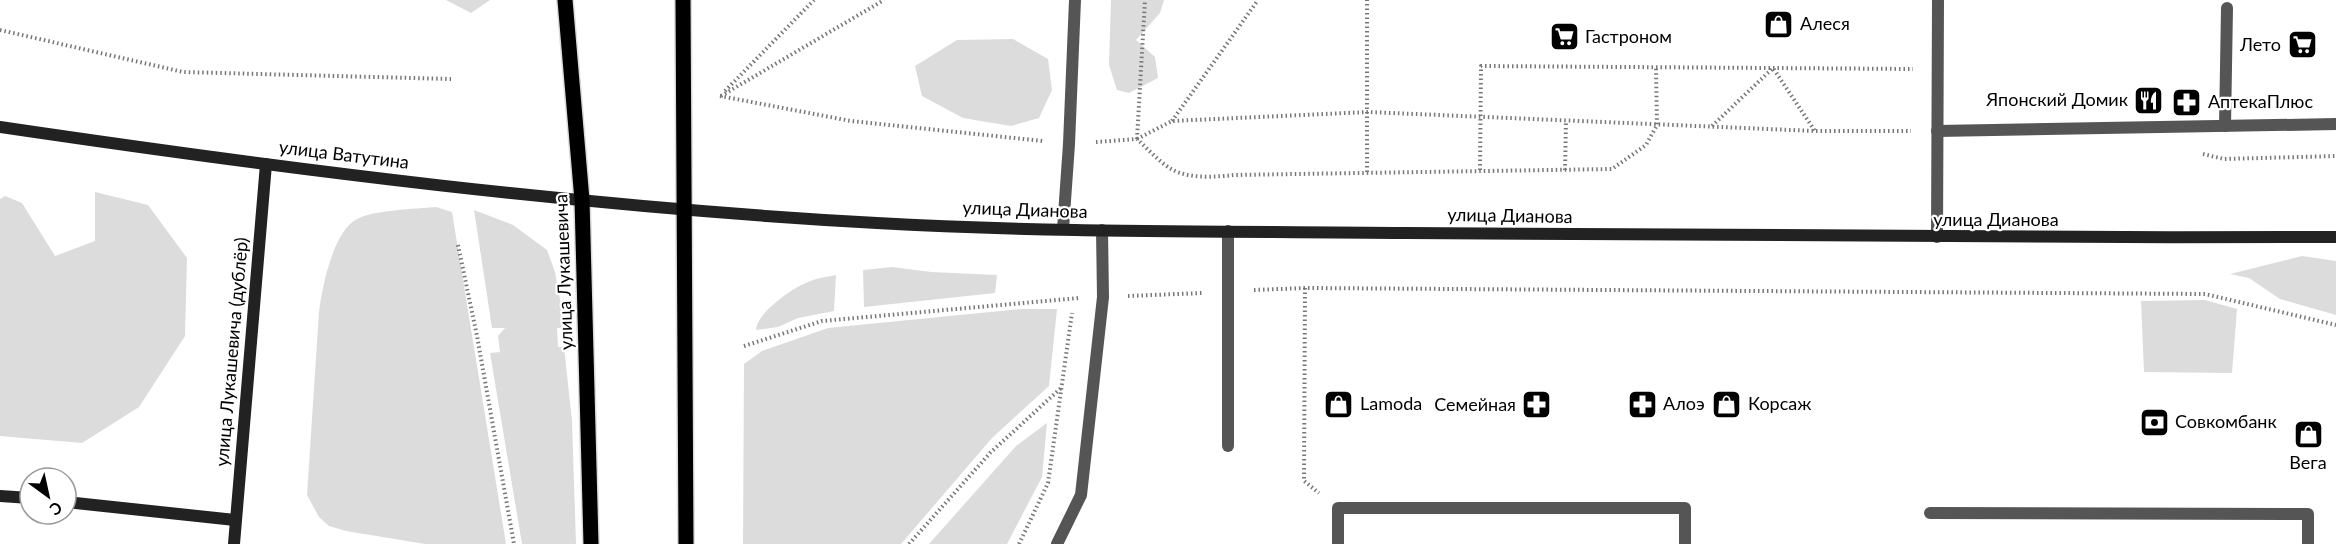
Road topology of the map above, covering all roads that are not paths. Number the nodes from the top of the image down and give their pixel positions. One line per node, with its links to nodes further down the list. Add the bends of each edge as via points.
1 (565, 0): 11 (main road, улица Лукашевича)
2 (683, 0): 12 (main road)
3 (1074, 0): 13 (street)
4 (1938, 0): 9 (street)
5 (2227, 8): 7 (street)
6 (2336, 124): 7 (street)
7 (2225, 126): 9 (street)
8 (0, 128): 10 (main road, улица Ватутина)
9 (1937, 131): 16 (street)
10 (266, 164): 11 (main road, улица Ватутина); 23 (main road, улица Лукашевича (дублёр))
11 (582, 200): 12 (main road, улица Ватутина); 25 (main road, улица Лукашевича)
12 (685, 209): 13 (main road, улица Дианова, via 881,224); 26 (main road)
13 (1064, 230): 14 (main road, улица Дианова)
14 (1102, 230): 15 (main road, улица Дианова); 27 (street, via 1103,297 1081,495)
15 (1228, 231): 16 (main road, улица Дианова); 18 (street)
16 (1937, 237): 17 (main road, улица Дианова)
17 (2336, 237)
18 (1228, 446)
19 (0, 495): 20 (main road)
20 (18, 497)
21 (78, 503): 23 (main road)
22 (1930, 513): 30 (street, via 2308,514)
23 (235, 520): 24 (main road, улица Лукашевича (дублёр))
24 (234, 544)
25 (591, 544)
26 (686, 544)
27 (1057, 544)
28 (1338, 544): 29 (street, via 1338,508 1685,508)
29 (1685, 544)
30 (2308, 544)

